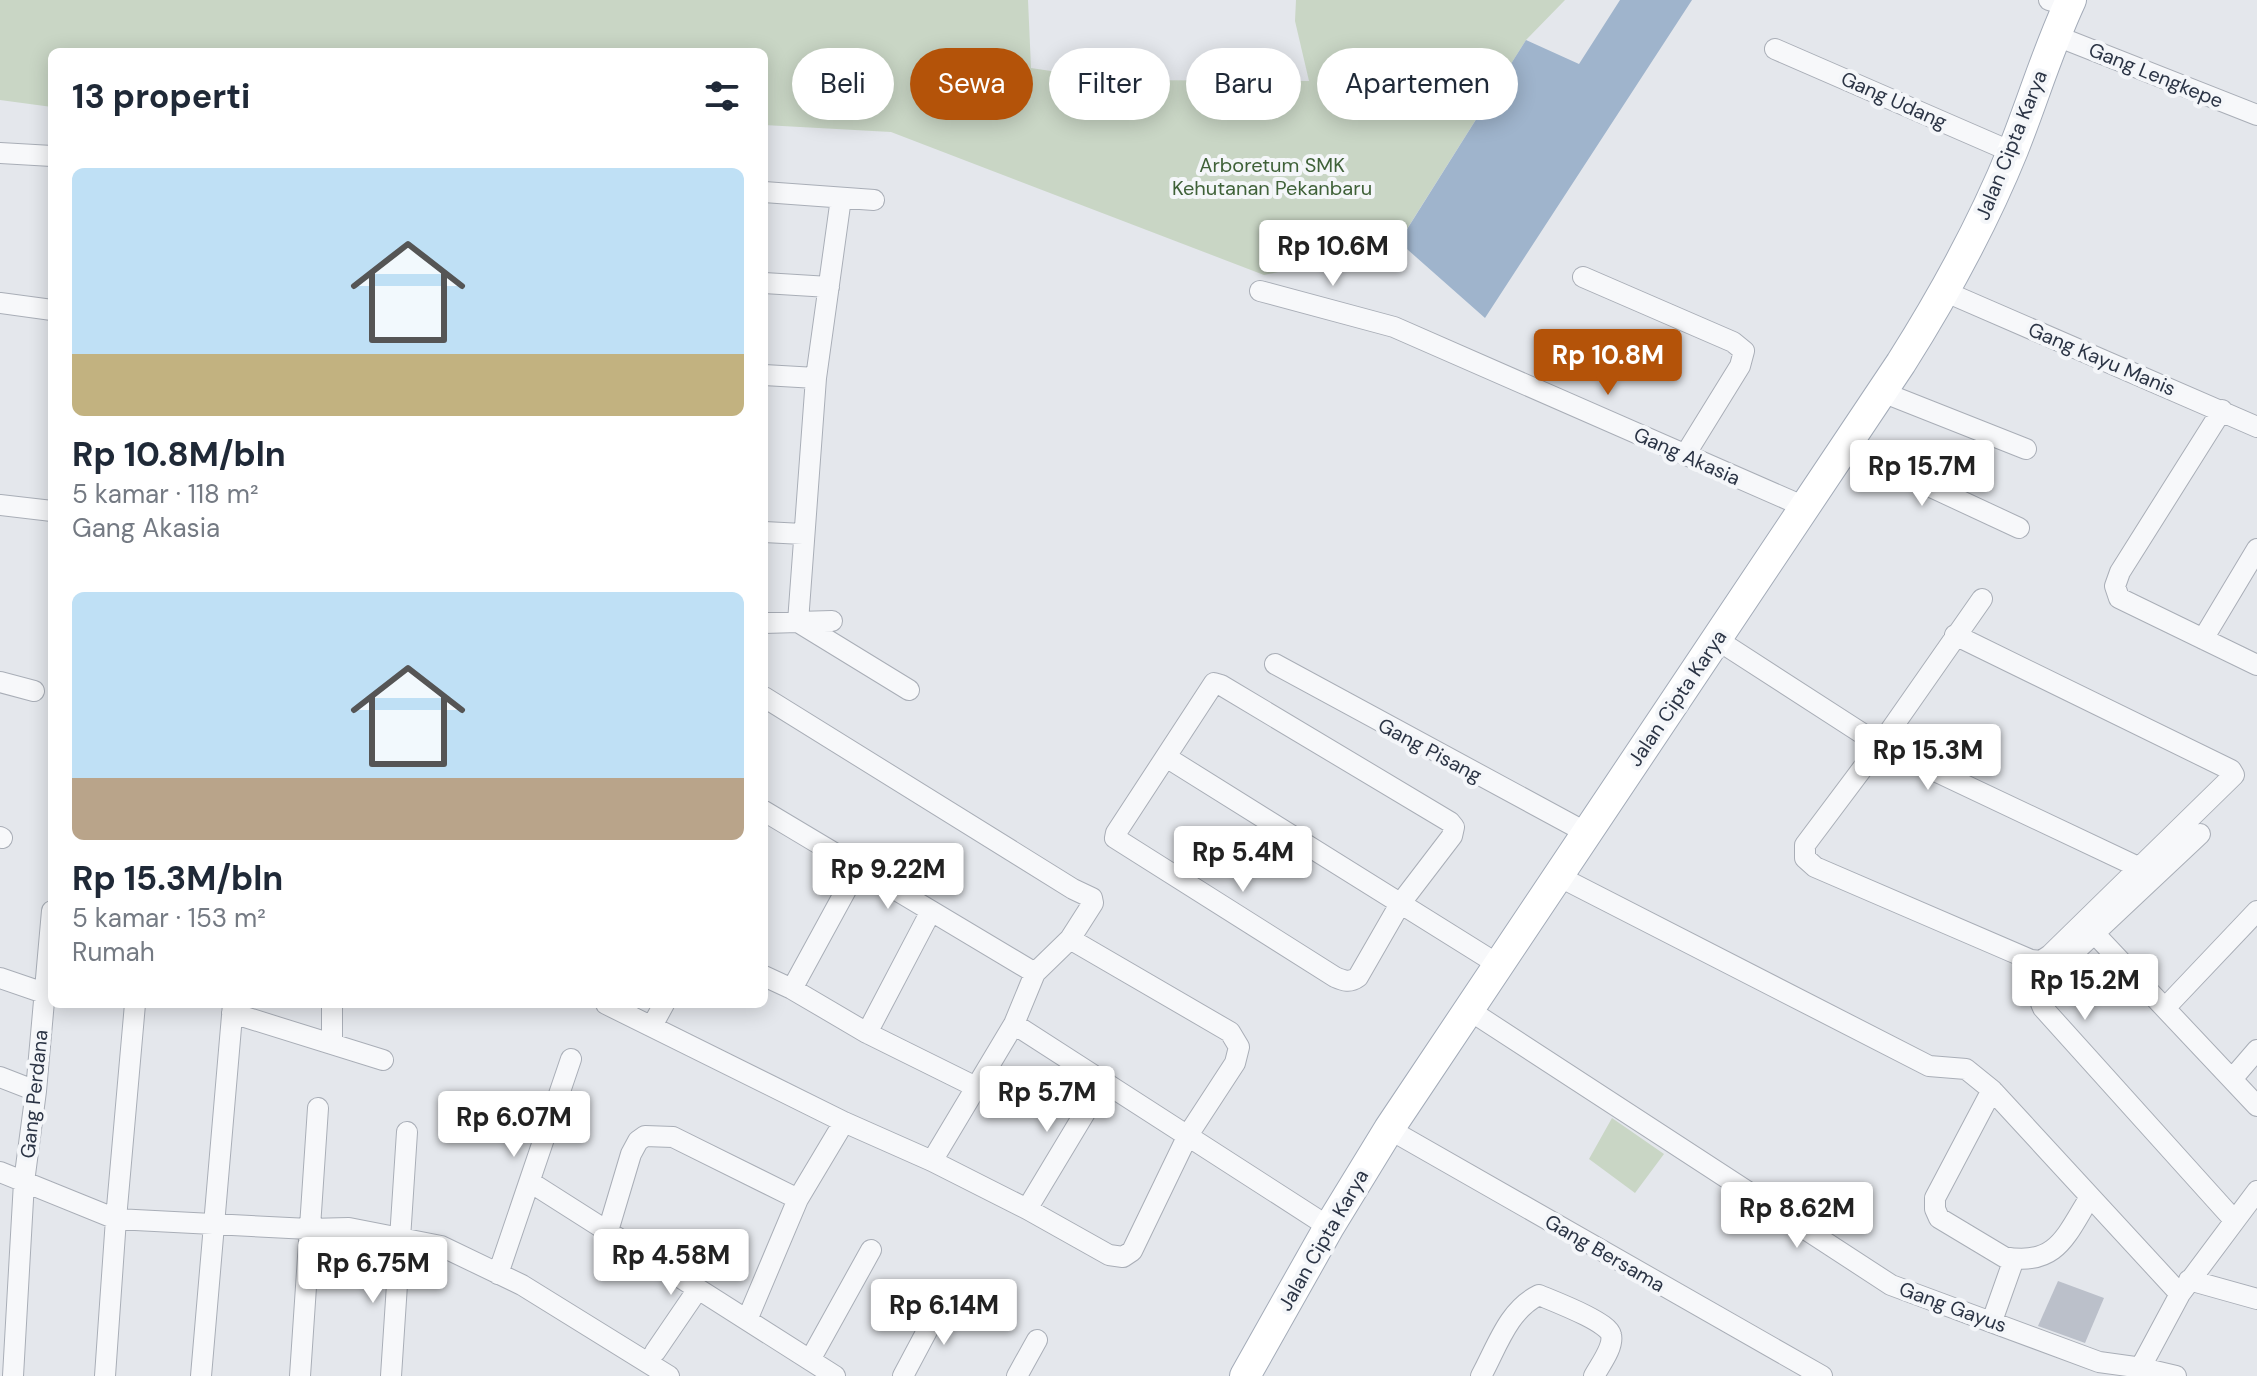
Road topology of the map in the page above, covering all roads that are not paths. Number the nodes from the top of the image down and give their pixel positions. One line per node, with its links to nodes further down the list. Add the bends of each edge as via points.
1 (2062, 2): 2 (main road, Jalan Cipta Karya)
2 (2054, 35): 4 (street, Gang Lengkepe); 5 (main road, Jalan Cipta Karya)
3 (1775, 49): 5 (street, Gang Udang)
4 (2257, 115)
5 (2012, 152): 15 (main road, Jalan Cipta Karya)
6 (0, 153): 7 (street)
7 (48, 156)
8 (768, 192): 9 (street)
9 (841, 198): 10 (street); 13 (street)
10 (874, 200)
11 (1583, 277): 25 (street, via 1744,351)
12 (768, 283): 13 (street)
13 (829, 287): 19 (street)
14 (1260, 291): 25 (street, Gang Akasia, via 1394,327)
15 (1946, 292): 20 (main road, Jalan Cipta Karya); 21 (street, Gang Kayu Manis)
16 (0, 303): 17 (street)
17 (48, 309)
18 (768, 375): 19 (street)
19 (816, 378): 31 (street)
20 (1882, 392): 23 (main road, Jalan Cipta Karya); 24 (street)
21 (2222, 410): 22 (street, Gang Kayu Manis); 39 (street, via 2115,586 2119,598)
22 (2257, 427)
23 (1845, 447): 27 (main road, Jalan Cipta Karya); 29 (street)
24 (2026, 449)
25 (1685, 455): 27 (street, Gang Akasia)
26 (0, 505): 28 (street)
27 (1805, 507): 38 (main road, Jalan Cipta Karya)
28 (48, 511)
29 (2019, 528)
30 (768, 532): 31 (street)
31 (803, 534): 35 (street)
32 (2257, 549): 39 (street)
33 (1982, 599): 37 (street)
34 (832, 621): 35 (street)
35 (798, 622): 36 (street); 43 (street)
36 (768, 623)
37 (1955, 635): 46 (street); 51 (street, via 2231,770 2234,775 2228,783)
38 (1716, 639): 46 (street); 49 (main road, Jalan Cipta Karya)
39 (2203, 639): 41 (street)
40 (1275, 664): 49 (street, Gang Pisang)
41 (2257, 665)
42 (0, 682): 44 (street)
43 (909, 690)
44 (34, 691)
45 (768, 699): 58 (street, via 1092,898)
46 (1880, 745): 51 (street); 51 (street, via 1805,845 1805,858 1815,867 2041,961)
47 (1166, 757): 54 (street); 54 (street, via 1214,683 1450,822 1452,836); 54 (street, via 1115,838 1148,860 1346,981 1358,977)
48 (768, 817): 52 (street)
49 (1587, 833): 53 (main road, Jalan Cipta Karya)
50 (2200, 834): 57 (street)
51 (2138, 867)
52 (858, 868): 55 (street); 64 (street)
53 (1558, 876): 60 (main road, Jalan Cipta Karya); 84 (street, via 1929,1066 1966,1069)
54 (1400, 904): 60 (street)
55 (931, 911): 61 (street); 75 (street)
56 (2257, 911): 71 (street)
57 (2094, 933): 71 (street); 101 (street, via 2051,974 2038,998)
58 (1070, 939): 61 (street); 91 (street, via 1230,1032 1239,1047 1235,1063)
59 (48, 952): 65 (street, Gang Perdana)
60 (1499, 965): 72 (main road, Jalan Cipta Karya)
61 (1035, 973): 73 (street)
62 (0, 978): 65 (street)
63 (768, 978): 64 (street)
64 (792, 989): 75 (street)
65 (44, 993): 85 (street, Gang Perdana)
66 (135, 1008): 100 (street)
67 (232, 1008): 76 (street); 102 (street)
68 (332, 1008): 76 (street)
69 (614, 1008): 74 (street)
70 (662, 1008): 74 (street)
71 (2165, 1008): 81 (street)
72 (1469, 1010): 89 (main road, Jalan Cipta Karya); 115 (street, Gang Gayus, via 1891,1285)
73 (1014, 1024): 82 (street); 83 (street)
74 (652, 1026): 88 (street)
75 (867, 1033): 83 (street)
76 (332, 1043): 79 (street)
77 (2257, 1050): 81 (street)
78 (571, 1059): 95 (street)
79 (383, 1060)
80 (0, 1077): 85 (street)
81 (2232, 1079): 86 (street)
82 (1104, 1081): 91 (street); 99 (street)
83 (976, 1087): 92 (street)
84 (1992, 1090): 97 (street); 108 (street, via 1935,1198 1935,1209 1939,1218)
85 (36, 1091): 94 (street, Gang Perdana)
86 (2257, 1106)
87 (318, 1108): 104 (street)
88 (844, 1122): 92 (street); 98 (street)
89 (1389, 1129): 103 (main road, Jalan Cipta Karya); 132 (street, Gang Bersama)
90 (407, 1132): 106 (street)
91 (1188, 1135): 99 (street, via 1132,1251 1123,1257 1109,1255); 103 (street)
92 (932, 1161): 99 (street)
93 (0, 1172): 94 (street)
94 (24, 1182): 100 (street); 120 (street, Gang Perdana)
95 (530, 1182): 105 (street); 109 (street)
96 (2255, 1196): 101 (street)
97 (2090, 1197): 108 (street, via 2059,1247); 110 (street)
98 (798, 1199): 105 (street, via 673,1137 645,1136 631,1154); 114 (street)
99 (1027, 1209)
100 (116, 1219): 102 (street); 121 (street)
101 (2234, 1220): 110 (street)
102 (214, 1222): 104 (street); 122 (street)
103 (1329, 1227): 129 (main road, Jalan Cipta Karya)
104 (309, 1229): 106 (street, via 349,1228); 123 (street)
105 (608, 1231): 111 (street)
106 (400, 1237): 109 (street, via 441,1246); 124 (street)
107 (871, 1250): 118 (street)
108 (2014, 1259): 115 (street)
109 (497, 1273): 125 (street)
110 (2184, 1287): 113 (street); 119 (street)
111 (698, 1289): 114 (street); 117 (street)
112 (945, 1297): 127 (street)
113 (2257, 1299)
114 (747, 1320): 118 (street)
115 (1992, 1321): 119 (street, Gang Gayus)
116 (1037, 1340): 128 (street)
117 (655, 1352)
118 (810, 1360): 126 (street)
119 (2139, 1372): 133 (street, Gang Gayus)
120 (13, 1376)
121 (105, 1376)
122 (201, 1376)
123 (300, 1376)
124 (391, 1376)
125 (669, 1376)
126 (835, 1376)
127 (903, 1376)
128 (1017, 1376)
129 (1245, 1376)
130 (1481, 1376): 131 (street, via 1515,1313 1539,1295 1609,1329 1610,1345)
131 (1594, 1376)
132 (1822, 1376)
133 (2176, 1376)

